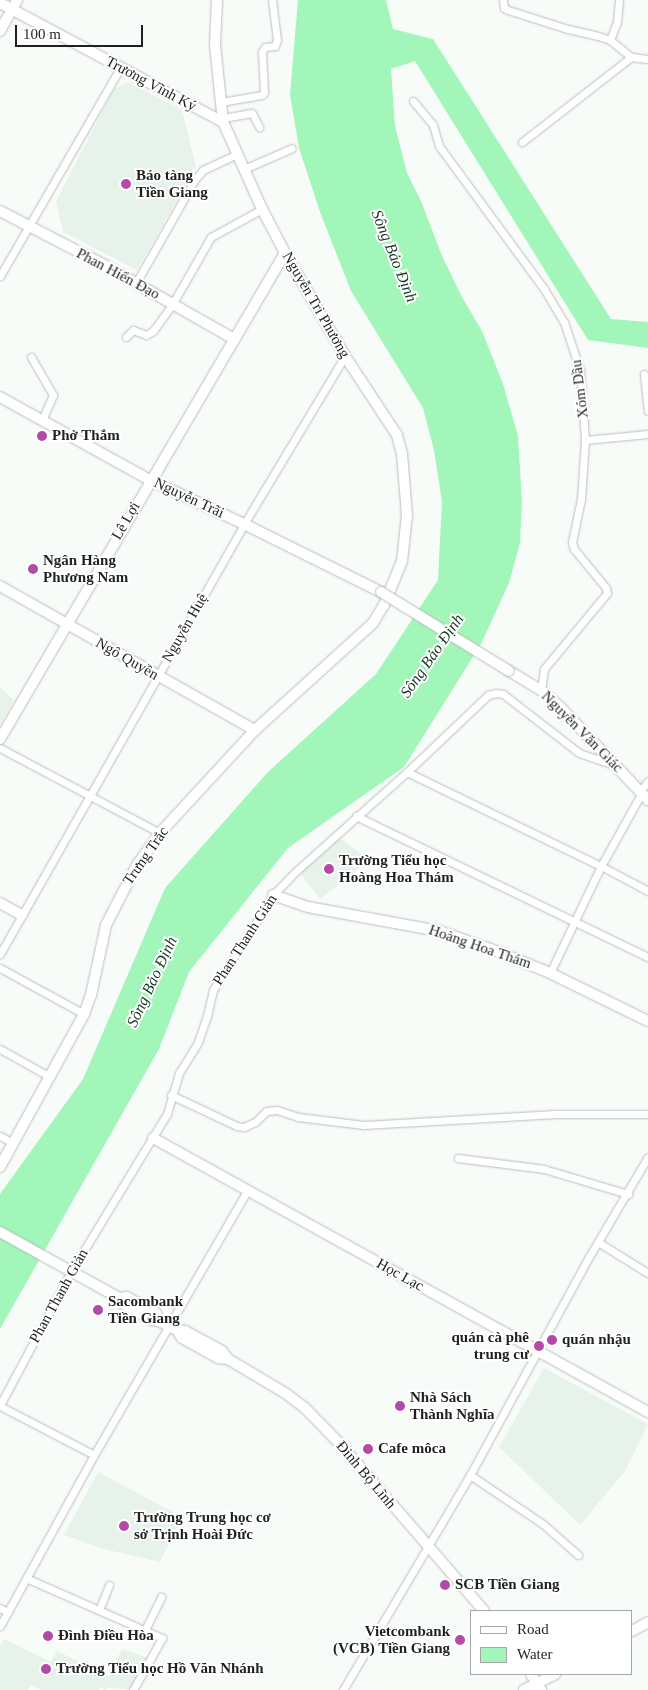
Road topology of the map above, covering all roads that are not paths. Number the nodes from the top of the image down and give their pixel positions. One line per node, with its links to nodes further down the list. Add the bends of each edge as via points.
1 (18, 0): 7 (street)
2 (217, 0): 14 (street, Nguyễn Tri Phương, via 215,45)
3 (272, 0): 14 (street, via 277,40 275,46 265,47 262,52 264,92)
4 (503, 0): 9 (street, via 504,8 508,10)
5 (619, 0): 9 (street, via 617,22)
6 (0, 3): 7 (street, Trương Vĩnh Ký)
7 (12, 10): 8 (street); 12 (street, Trương Vĩnh Ký)
8 (0, 31)
9 (610, 40): 10 (street)
10 (631, 57): 11 (street); 17 (street)
11 (648, 59)
12 (120, 68): 15 (street, Trương Vĩnh Ký); 23 (street)
13 (413, 101): 37 (street, Xóm Dầu, via 434,125 439,146 505,233 564,322 580,370)
14 (221, 102): 15 (street, Nguyễn Tri Phương)
15 (223, 120): 16 (street, via 252,113); 19 (street, Nguyễn Tri Phương)
16 (259, 127)
17 (522, 142)
18 (292, 148): 20 (street)
19 (236, 154): 20 (street, Nguyễn Tri Phương); 26 (street, via 203,170 195,178)
20 (244, 170): 21 (street, Nguyễn Tri Phương)
21 (262, 209): 24 (street, Nguyễn Tri Phương); 27 (street, via 211,237)
22 (0, 212): 23 (street, Phan Hiển Đạo)
23 (27, 226): 25 (street); 26 (street, Phan Hiển Đạo)
24 (285, 253): 29 (street, Lê Lợi); 30 (street, Nguyễn Tri Phương)
25 (0, 276)
26 (136, 283): 27 (street, Phan Hiển Đạo)
27 (173, 303): 28 (street, via 150,334 133,330); 29 (street, Phan Hiển Đạo)
28 (126, 337)
29 (234, 338): 38 (street, Lê Lợi)
30 (345, 356): 39 (street, Nguyễn Huệ); 42 (street, Nguyễn Tri Phương, via 397,436 402,454 407,515 402,561)
31 (31, 357): 35 (street, via 53,395)
32 (644, 374): 34 (street)
33 (0, 397): 35 (street, Nguyễn Trãi)
34 (648, 411)
35 (42, 420): 38 (street, Nguyễn Trãi)
36 (648, 434): 37 (street)
37 (585, 440): 45 (street, Xóm Dầu, via 581,499 572,542 574,549 606,588 606,593 544,669)
38 (150, 480): 39 (street, Nguyễn Trãi); 43 (street, Lê Lợi)
39 (244, 524): 41 (street, Nguyễn Trãi); 44 (street, Nguyễn Huệ)
40 (0, 586): 43 (street, Ngô Quyền)
41 (381, 592): 45 (street, Nguyễn Văn Giác, bridge)
42 (384, 605): 46 (street, Trưng Trắc, via 373,623)
43 (66, 624): 44 (street, Ngô Quyền); 47 (street, Lê Lợi)
44 (158, 676): 46 (street, Ngô Quyền); 52 (street, Nguyễn Huệ)
45 (541, 690): 49 (street, Nguyễn Văn Giác)
46 (255, 730): 55 (street, Trưng Trắc)
47 (0, 739)
48 (0, 748): 52 (street)
49 (616, 766): 50 (street, Phan Thanh Giản, via 579,754 509,698 496,693 488,694); 53 (street, Nguyễn Văn Giác)
50 (407, 772): 54 (street, Phan Thanh Giản); 56 (street)
51 (648, 781): 53 (street)
52 (90, 794): 55 (street); 60 (street, Nguyễn Huệ)
53 (643, 795): 56 (street)
54 (356, 816): 58 (street, Phan Thanh Giản); 61 (street)
55 (160, 833): 66 (street, Trưng Trắc, via 133,873 106,925)
56 (601, 866): 57 (street); 61 (street)
57 (648, 891)
58 (273, 895): 65 (street, Hoàng Hoa Thám, via 308,907 439,931); 70 (street, Phan Thanh Giản, via 213,990 198,1042 179,1073)
59 (0, 903): 60 (street)
60 (22, 915): 62 (street, Nguyễn Huệ)
61 (574, 921): 63 (street); 65 (street)
62 (0, 954)
63 (648, 957)
64 (0, 968): 66 (street)
65 (550, 973): 67 (street, Hoàng Hoa Thám)
66 (84, 1014): 69 (street, Trưng Trắc)
67 (648, 1021)
68 (0, 1049): 69 (street)
69 (50, 1077): 74 (street, Trưng Trắc)
70 (171, 1095): 71 (street, via 244,1127 256,1122 267,1110 364,1125 562,1114); 73 (street, Phan Thanh Giản, via 167,1114)
71 (648, 1114)
72 (0, 1136): 74 (street)
73 (153, 1138): 78 (street, Học Lạc); 82 (street, Phan Thanh Giản)
74 (13, 1144): 77 (street, Trưng Trắc)
75 (648, 1157): 79 (street)
76 (458, 1158): 79 (street, via 544,1169)
77 (0, 1167)
78 (248, 1189): 84 (street); 85 (street, Học Lạc)
79 (628, 1194): 81 (street)
80 (0, 1232): 82 (street, Đinh Bộ Lĩnh)
81 (598, 1242): 83 (street); 85 (street)
82 (72, 1270): 84 (street, Đinh Bộ Lĩnh, via 119,1298 123,1304); 86 (street, Phan Thanh Giản)
83 (648, 1273)
84 (168, 1325): 88 (street); 90 (street, Đinh Bộ Lĩnh, via 182,1338 218,1358 228,1359 285,1394 324,1426)
85 (539, 1351): 87 (street, Học Lạc); 89 (street)
86 (0, 1405): 88 (street)
87 (648, 1412)
88 (94, 1455): 92 (street)
89 (470, 1475): 90 (street); 91 (street, via 543,1524)
90 (428, 1548): 97 (street, Đinh Bộ Lĩnh); 105 (street)
91 (578, 1555)
92 (26, 1578): 96 (street); 98 (street)
93 (109, 1585): 96 (street)
94 (161, 1597): 101 (street)
95 (0, 1608): 98 (street)
96 (98, 1610): 101 (street)
97 (483, 1610)
98 (8, 1612): 100 (street)
99 (648, 1622): 102 (street)
100 (0, 1626)
101 (145, 1630): 107 (street, via 162,1638)
102 (633, 1630)
103 (533, 1675): 106 (street)
104 (554, 1675): 106 (street)
105 (345, 1687): 108 (street)
106 (539, 1687): 109 (street)
107 (133, 1690)
108 (354, 1690)
109 (524, 1690)

